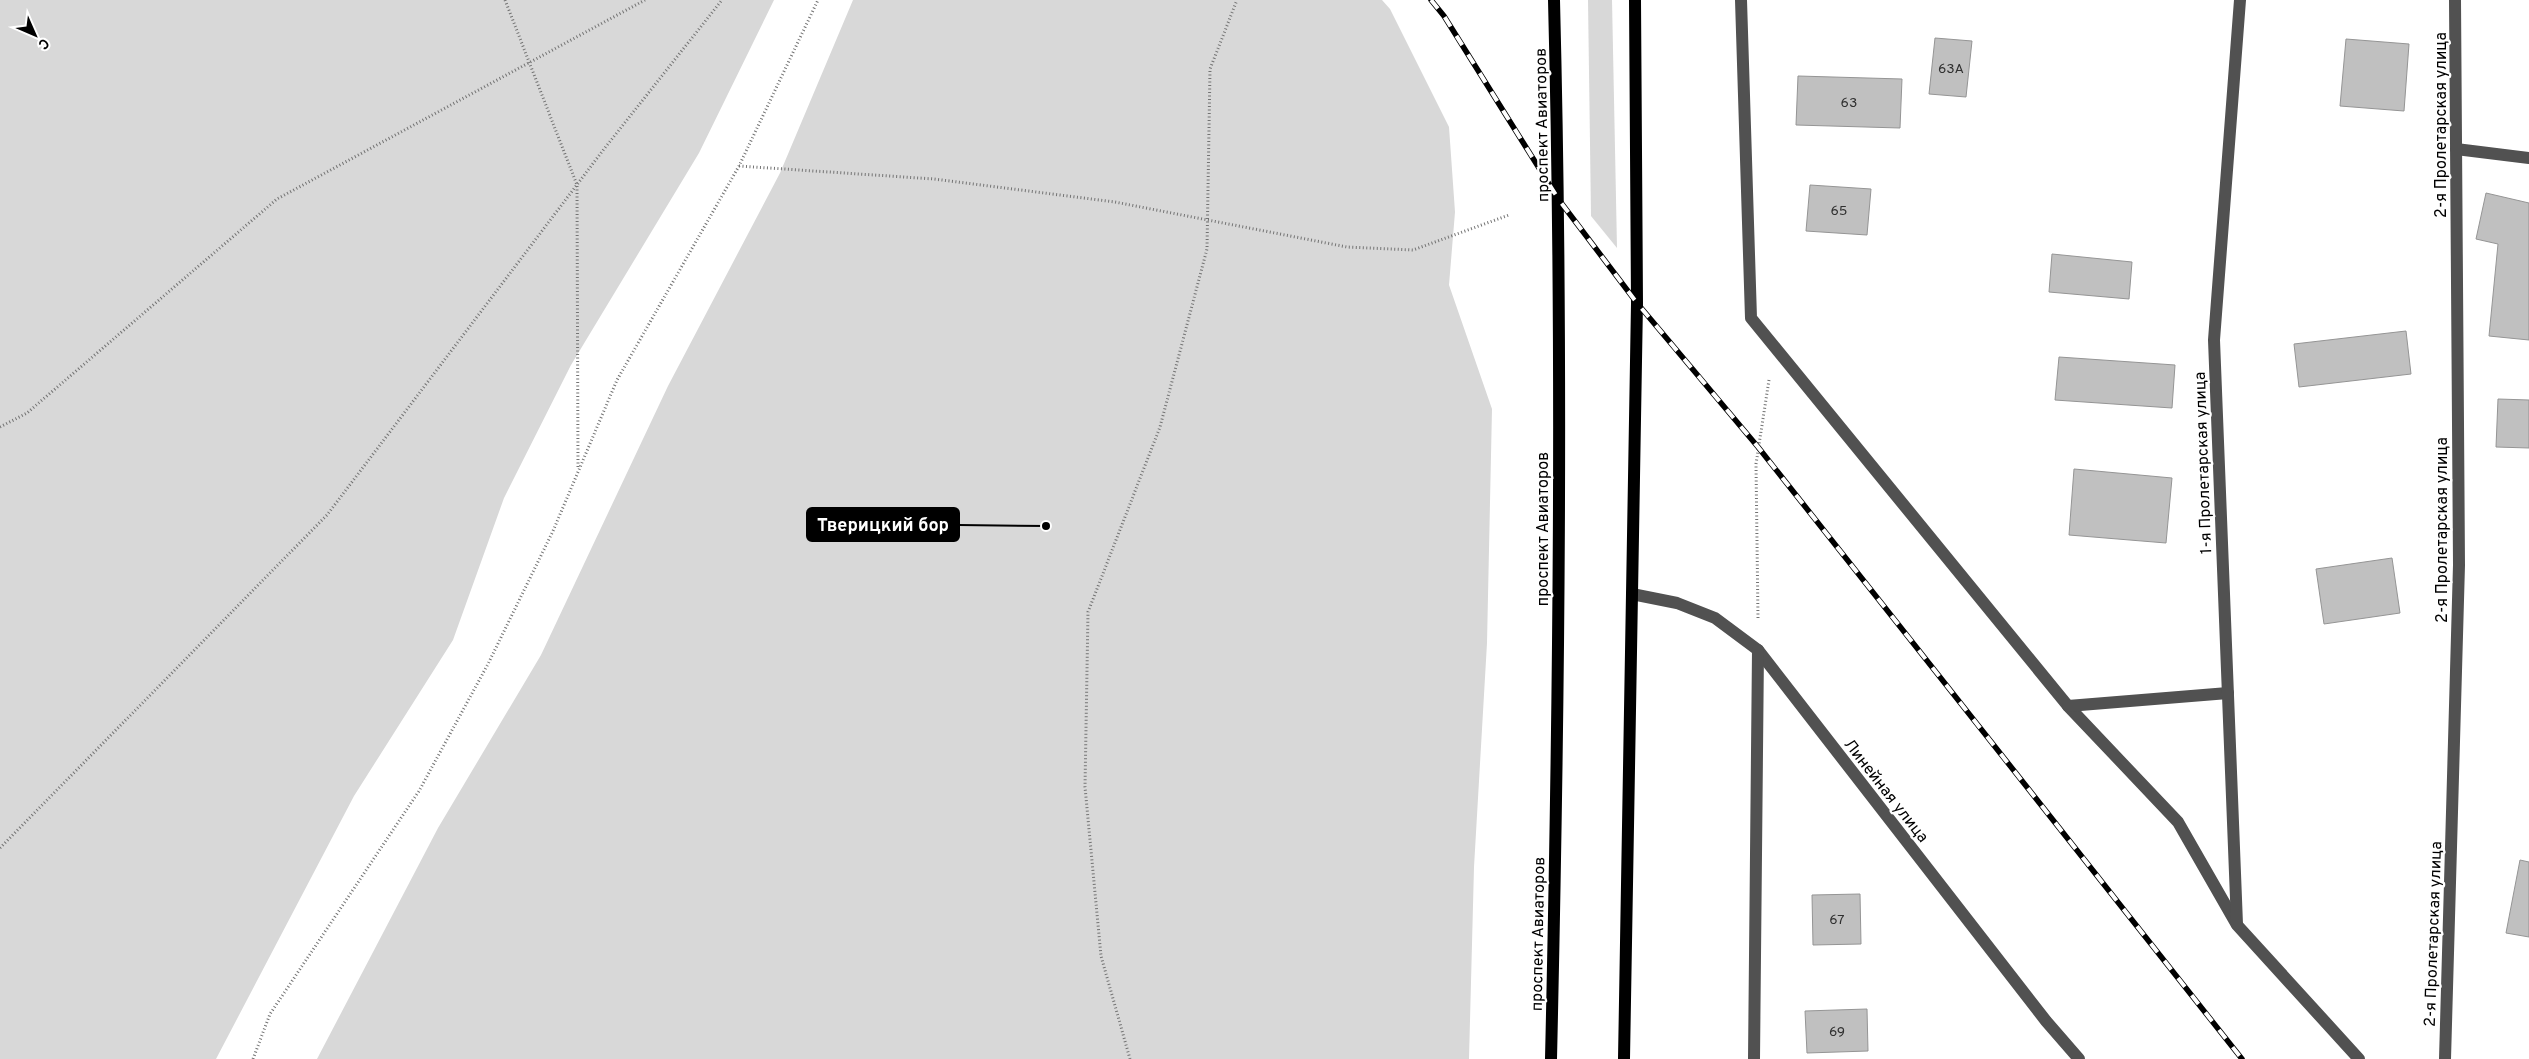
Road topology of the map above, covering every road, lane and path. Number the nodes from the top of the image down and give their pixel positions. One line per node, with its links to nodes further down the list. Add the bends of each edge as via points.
1 (505, 0): 11 (path)
2 (645, 0): 11 (path)
3 (722, 0): 15 (path)
4 (818, 0): 14 (path)
5 (1238, 0): 17 (path, via 1210,69)
6 (1554, 0): 29 (main road, проспект Авиаторов, via 1559,200 1558,733)
7 (1635, 0): 21 (main road, via 1637,303)
8 (1741, 0): 18 (street, via 1751,318)
9 (2240, 0): 23 (street, 1-я Пролетарская улица, via 2214,340)
10 (2455, 0): 12 (street, 2-я Пролетарская улица)
11 (527, 62): 15 (path); 19 (path, via 277,199 27,414)
12 (2456, 149): 13 (street); 34 (street, 2-я Пролетарская улица, via 2459,565)
13 (2529, 158)
14 (739, 166): 17 (path, via 934,179 1115,202); 20 (path, via 617,380)
15 (578, 185): 20 (path); 25 (path, via 327,515)
16 (1509, 216): 17 (path, via 1413,250 1347,247)
17 (1208, 219): 28 (path, via 1207,249 1160,427 1088,612 1084,787 1101,956)
18 (1774, 347): 22 (path, via 1756,464); 24 (street)
19 (0, 427)
20 (578, 472): 27 (path, via 488,664 419,791 270,1014)
21 (1632, 594): 22 (street, Линейная улица, via 1676,603 1714,618); 30 (main road)
22 (1758, 650): 31 (street); 32 (street, Линейная улица)
23 (2228, 694): 24 (street); 26 (street, 1-я Пролетарская улица)
24 (2068, 706): 26 (street, via 2178,822)
25 (0, 848)
26 (2237, 925): 33 (street)
27 (253, 1059)
28 (1130, 1059)
29 (1551, 1059)
30 (1624, 1059)
31 (1754, 1059)
32 (2079, 1059)
33 (2358, 1059)
34 (2445, 1059)

